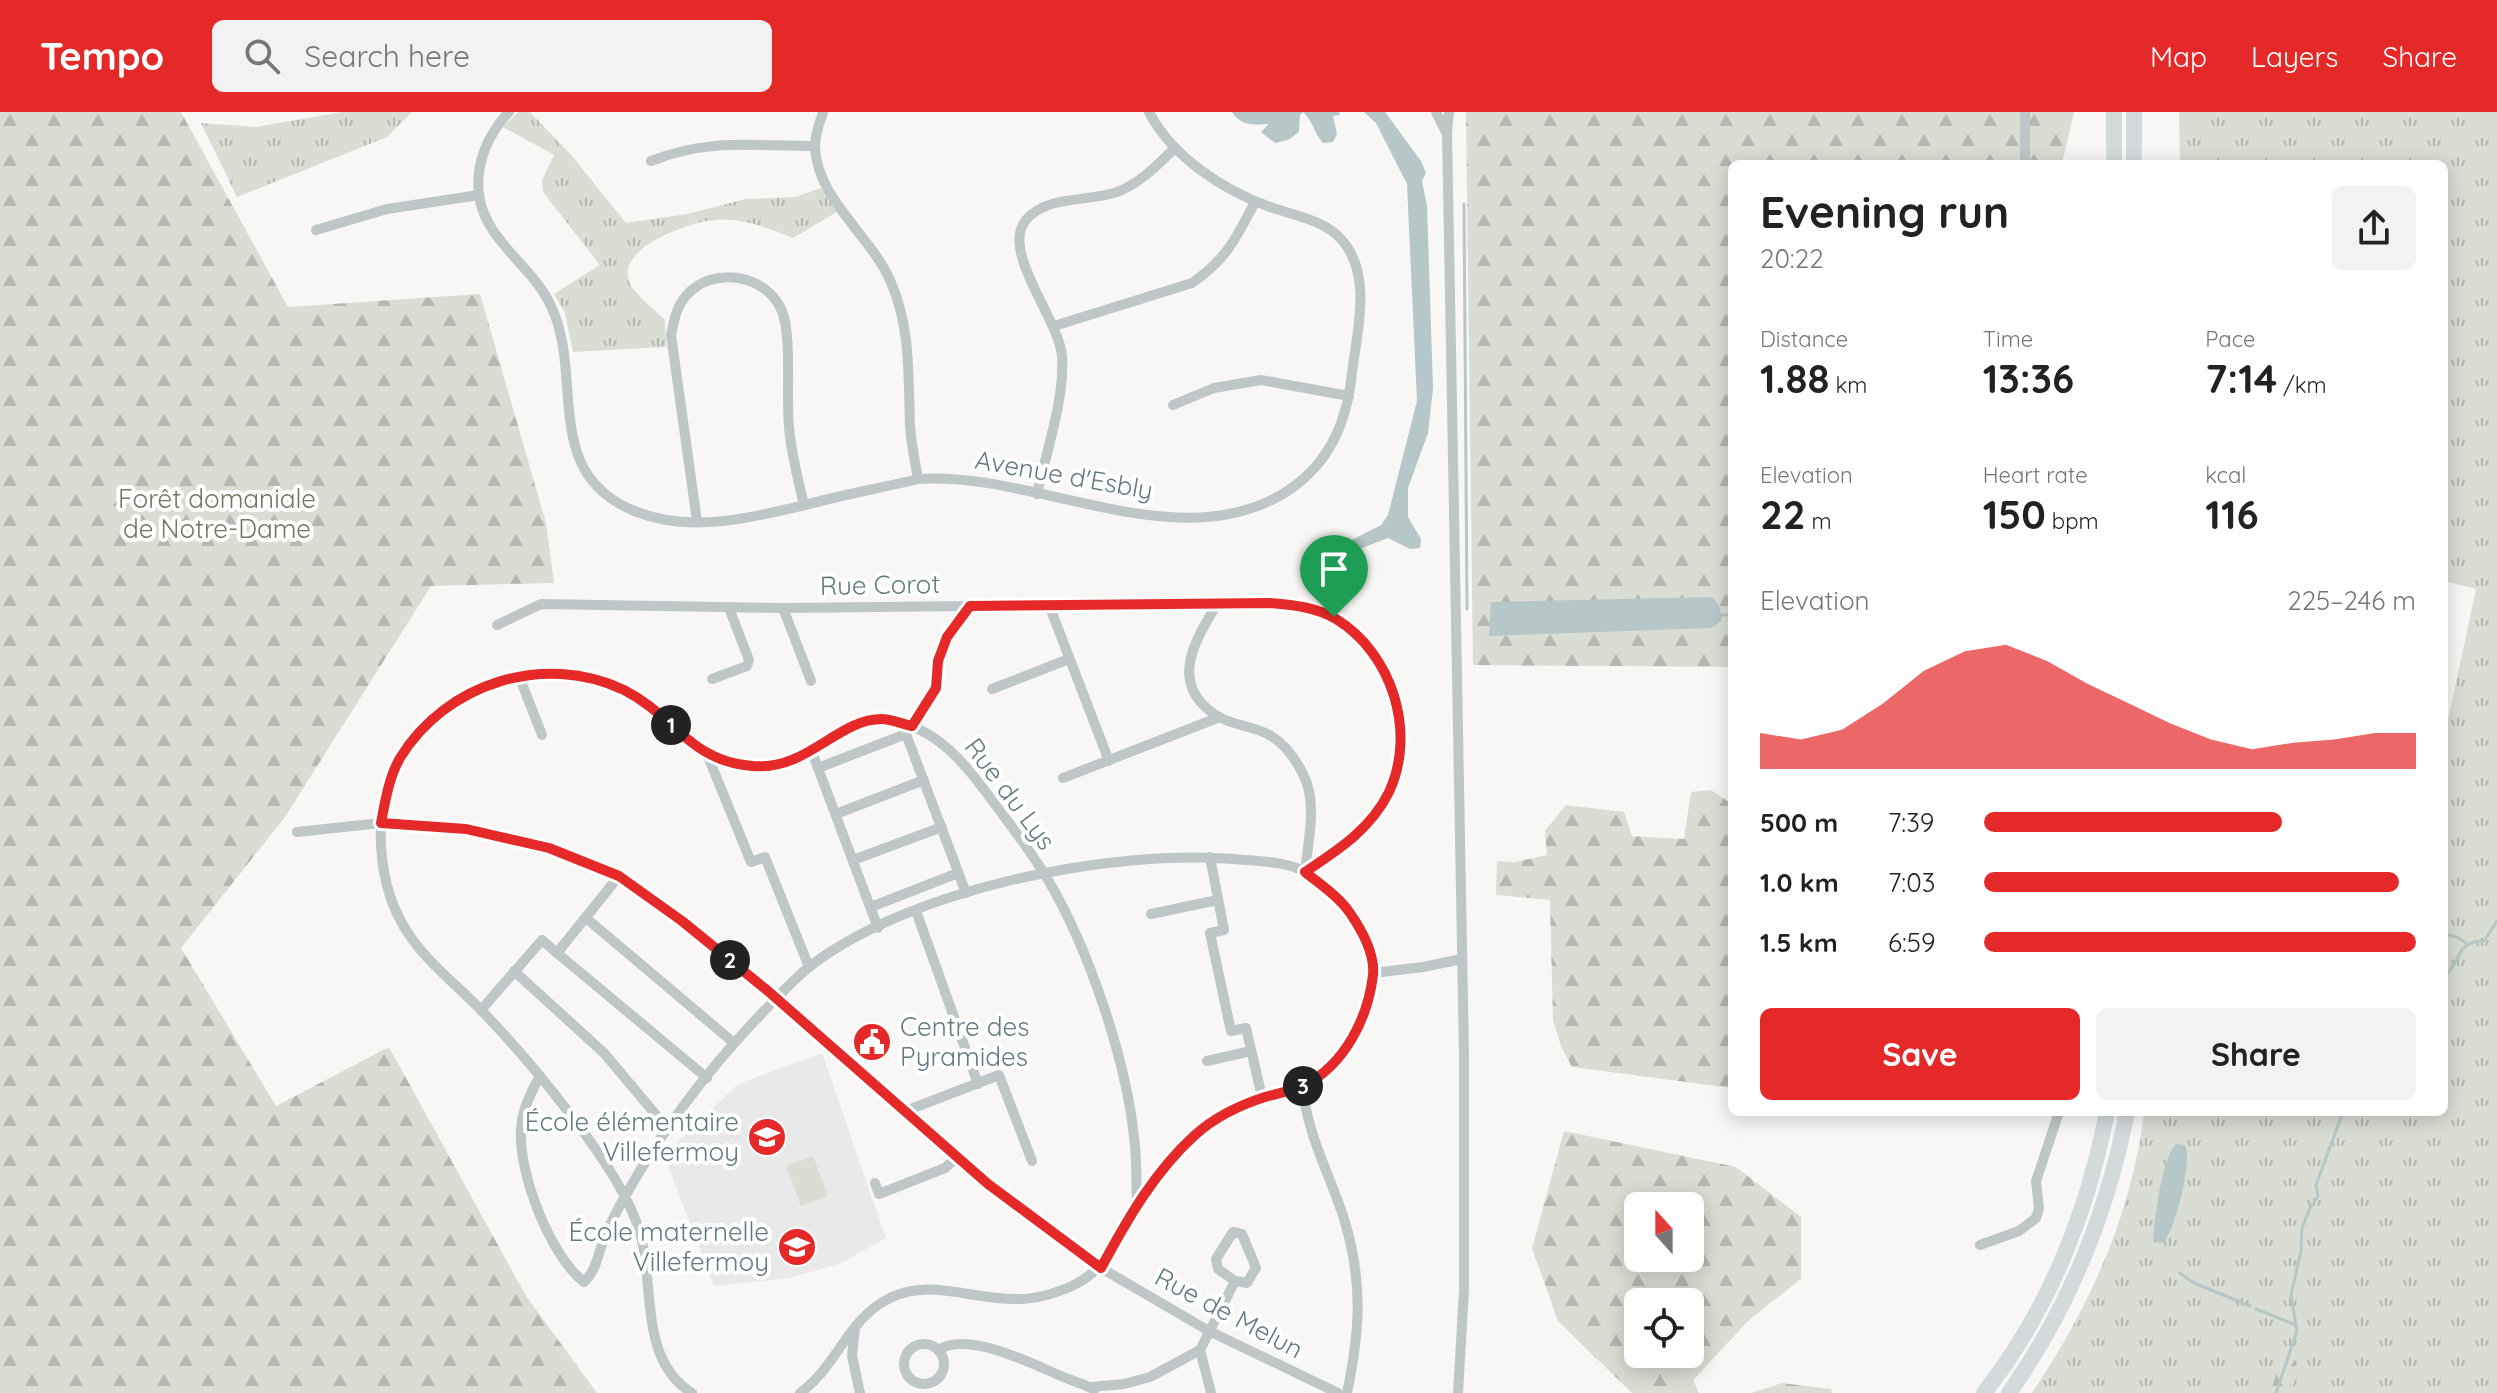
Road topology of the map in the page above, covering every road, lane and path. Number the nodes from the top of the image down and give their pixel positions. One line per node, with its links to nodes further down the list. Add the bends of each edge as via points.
1 (509, 112): 16 (street, Avenue d'Esbly, via 487,140)
2 (823, 112): 10 (street)
3 (1149, 112): 11 (street, Avenue d'Esbly)
4 (1436, 112): 9 (street)
5 (1449, 112): 9 (street)
6 (2025, 112): 12 (street)
7 (2114, 112): 13 (highway)
8 (2134, 112): 14 (highway)
9 (1447, 133): 64 (street)
10 (815, 146): 15 (street, via 712,144); 22 (street, via 833,196 890,280 906,331)
11 (1175, 148): 17 (street, Avenue d'Esbly); 19 (street, via 1139,182 1050,205 1024,222 1018,238 1020,257)
12 (2025, 160)
13 (2114, 160)
14 (2134, 160)
15 (651, 161)
16 (479, 195): 18 (street, via 387,209); 25 (street, Avenue d'Esbly, via 492,231 551,304 560,328 573,440 585,474 606,495 635,512)
17 (1255, 202): 19 (street, via 1231,248 1192,283); 20 (street, Avenue d'Esbly, via 1330,230 1351,254 1360,305)
18 (316, 230)
19 (1054, 326): 23 (street, via 1062,354 1061,384)
20 (1349, 396): 21 (street, via 1261,380 1214,388); 23 (street, Avenue d'Esbly, via 1334,441 1308,477 1272,502 1228,516 1136,514)
21 (1173, 405)
22 (918, 479): 23 (street, Avenue d'Esbly, via 980,480); 24 (street, Avenue d'Esbly)
23 (1037, 494)
24 (804, 505): 25 (street, Avenue d'Esbly, via 764,516); 25 (street, via 789,428 782,312 757,282 720,277 686,295 675,312 671,335)
25 (697, 521)
26 (1217, 604): 27 (street, Rue Corot); 37 (street, via 1188,661 1192,687 1203,705); 52 (street, Rue Corot, via 1270,603 1334,617 1371,651 1389,681 1401,746 1388,793 1353,839)
27 (1049, 605): 28 (street, Rue Corot); 32 (street)
28 (970, 606): 30 (street, Rue Corot); 38 (street, via 947,637 936,688)
29 (729, 608): 30 (street, Rue Corot); 31 (street, Rue Corot, via 541,604); 34 (street, via 749,660 747,666)
30 (783, 608): 35 (street)
31 (497, 625)
32 (1069, 659): 36 (street); 42 (street)
33 (519, 676): 39 (street); 41 (street, Rue du Lys, via 546,673 601,681 650,706); 47 (street, Rue du Lys, via 467,694 412,741 398,761)
34 (712, 679)
35 (811, 681)
36 (992, 689)
37 (1220, 717): 42 (street); 52 (street, via 1271,736 1304,776 1311,803)
38 (909, 730): 40 (street, Rue du Lys, via 884,719 863,722); 43 (street); 45 (street); 54 (street, Rue du Lys, via 929,733 947,746)
39 (542, 735)
40 (812, 752): 41 (street, Rue du Lys, via 786,763 755,767); 43 (street)
41 (707, 754): 65 (street, via 751,862 765,857)
42 (1109, 761): 44 (street)
43 (818, 768): 46 (street)
44 (1063, 778)
45 (924, 780): 46 (street); 48 (street)
46 (836, 814): 51 (street)
47 (381, 823): 49 (street, Rue de Melun); 55 (street, Rue de Melun, via 466,829 549,848); 69 (street, Rue du Lys, via 387,884 398,914 425,955)
48 (942, 827): 51 (street); 53 (street)
49 (297, 832)
50 (1210, 857): 52 (street); 54 (street); 57 (street)
51 (853, 860): 58 (street)
52 (1305, 872): 67 (street, via 1348,909 1370,954)
53 (958, 873): 56 (street); 58 (street)
54 (1043, 873): 56 (street); 87 (street, Rue du Lys, via 1087,965 1122,1069 1134,1135)
55 (619, 876): 61 (street); 68 (street, Rue de Melun)
56 (966, 893): 59 (street)
57 (1218, 900): 60 (street); 71 (street, via 1224,930 1210,933 1231,1031 1246,1028)
58 (871, 907): 62 (street)
59 (916, 911): 62 (street); 75 (street)
60 (1151, 914)
61 (586, 918): 63 (street); 70 (street)
62 (878, 928): 65 (street)
63 (557, 953): 66 (street, via 542,940); 74 (street)
64 (1462, 959): 67 (street); 96 (street, via 1464,1290)
65 (809, 967): 68 (street)
66 (514, 971): 69 (street); 82 (street, via 604,1053)
67 (1373, 973): 76 (street, via 1349,1045 1328,1071)
68 (776, 999): 70 (street); 78 (street, Rue de Melun)
69 (481, 1010): 73 (street, Rue du Lys)
70 (734, 1043): 74 (street)
71 (1251, 1051): 72 (street); 77 (street)
72 (1207, 1061)
73 (540, 1076): 86 (street, Rue du Lys); 86 (street, via 520,1128 523,1154 530,1186 557,1249 584,1282 593,1274)
74 (707, 1078): 82 (street)
75 (978, 1084): 78 (street); 84 (street, via 999,1075)
76 (1303, 1086): 77 (street); 102 (street, via 1305,1114 1354,1259 1360,1302)
77 (1262, 1097): 87 (street, via 1227,1112 1196,1134)
78 (903, 1112): 83 (street, Rue de Melun)
79 (2058, 1116): 88 (street, via 2036,1181 2036,1218 2019,1231)
80 (2106, 1116): 103 (highway, via 2089,1191 2059,1270 2022,1340)
81 (2126, 1116): 104 (highway, via 2107,1197 2076,1278)
82 (667, 1128): 86 (street)
83 (956, 1158): 85 (street, via 945,1168 879,1194); 89 (street, Rue de Melun)
84 (1032, 1161)
85 (875, 1183)
86 (625, 1196): 97 (street, Rue du Lys, via 643,1240 659,1352 676,1380)
87 (1137, 1202): 89 (street)
88 (1980, 1245)
89 (1101, 1268): 91 (street, via 1048,1295 1019,1299 925,1288 879,1304); 92 (street, Rue de Melun)
90 (1235, 1281): 90 (street, via 1247,1283 1256,1268 1242,1234 1233,1232 1216,1259 1218,1269); 92 (street)
91 (855, 1326): 98 (street, via 822,1374); 99 (street, via 852,1356)
92 (1209, 1331): 94 (street); 101 (street, Rue de Melun)
93 (938, 1350): 95 (street, via 954,1344 978,1346 1024,1359)
94 (1200, 1350): 95 (street, via 1150,1377); 100 (street)
95 (1094, 1390)
96 (1457, 1392)
97 (692, 1393)
98 (800, 1393)
99 (860, 1393)
100 (1211, 1393)
101 (1338, 1393)
102 (1347, 1393)
103 (1984, 1393)
104 (2009, 1393)

